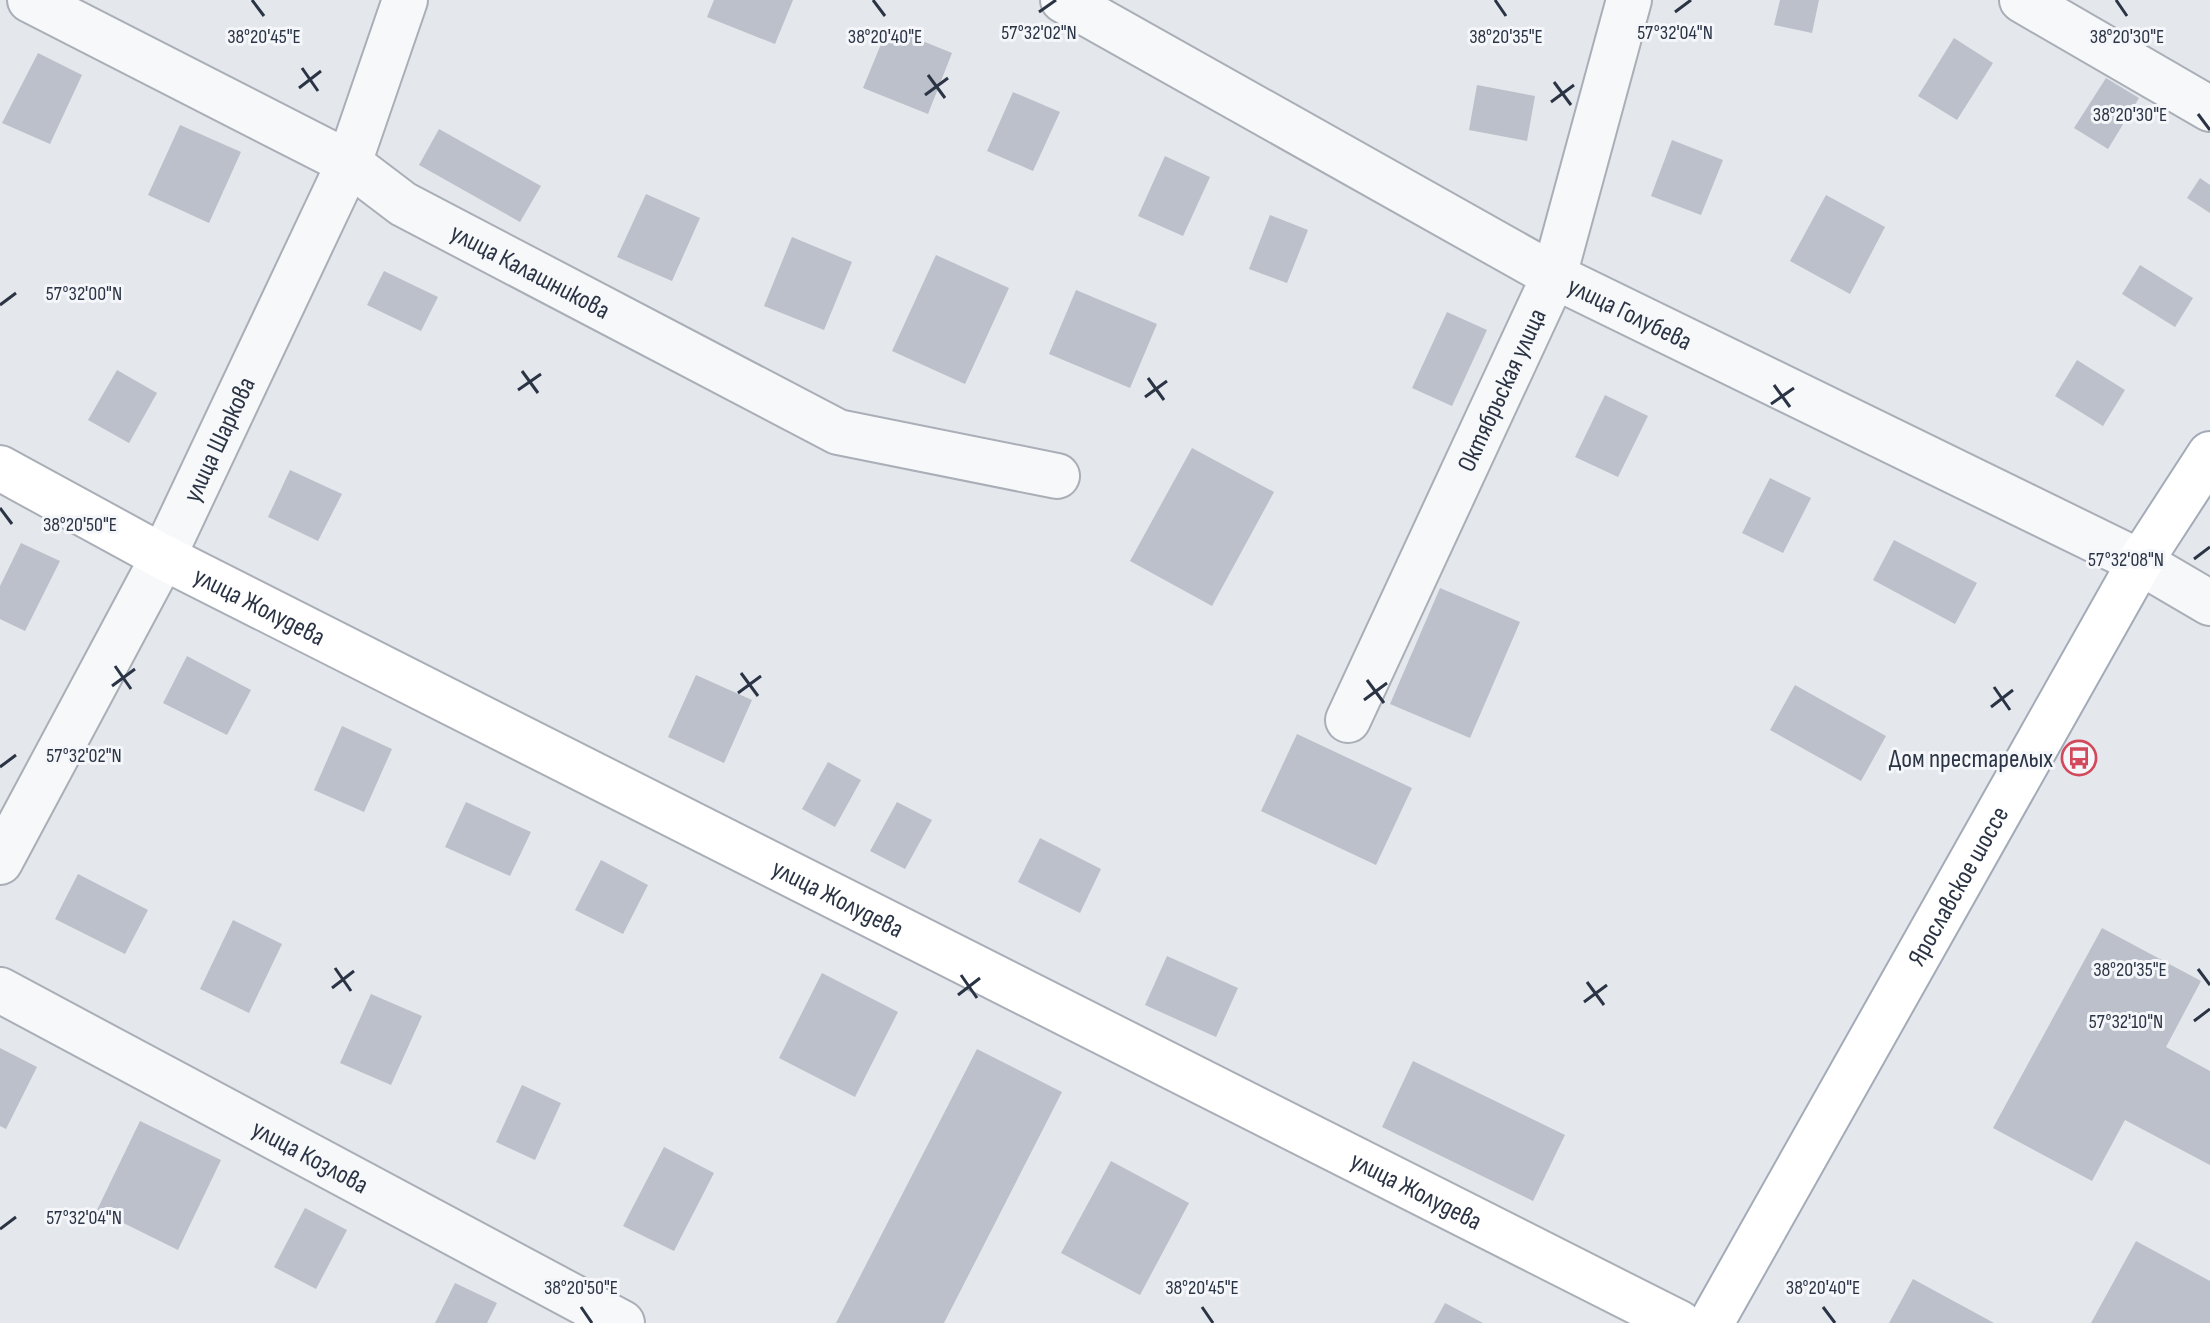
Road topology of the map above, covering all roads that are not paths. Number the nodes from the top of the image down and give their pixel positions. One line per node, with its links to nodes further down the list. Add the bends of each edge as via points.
1 (30, 0): 7 (street, улица Калашникова)
2 (405, 0): 7 (street, улица Шаркова)
3 (1063, 0): 8 (street, улица Голубева)
4 (1629, 0): 8 (street, Октябрьская улица)
5 (2022, 0): 6 (street)
6 (2210, 109)
7 (349, 163): 11 (street, улица Калашникова, via 403,204 838,432); 12 (street, улица Шаркова)
8 (1554, 276): 13 (street, улица Голубева); 15 (street, Октябрьская улица)
9 (2210, 454): 13 (main road, Ярославское шоссе)
10 (0, 468): 12 (main road, улица Жолудева)
11 (1057, 476)
12 (163, 557): 16 (street, улица Шаркова); 19 (main road, улица Жолудева)
13 (2140, 562): 14 (street, улица Голубева); 20 (main road, Ярославское шоссе)
14 (2210, 603)
15 (1348, 720)
16 (0, 862)
17 (0, 990): 18 (street, улица Козлова)
18 (622, 1323)
19 (1679, 1323)
20 (1711, 1323)

